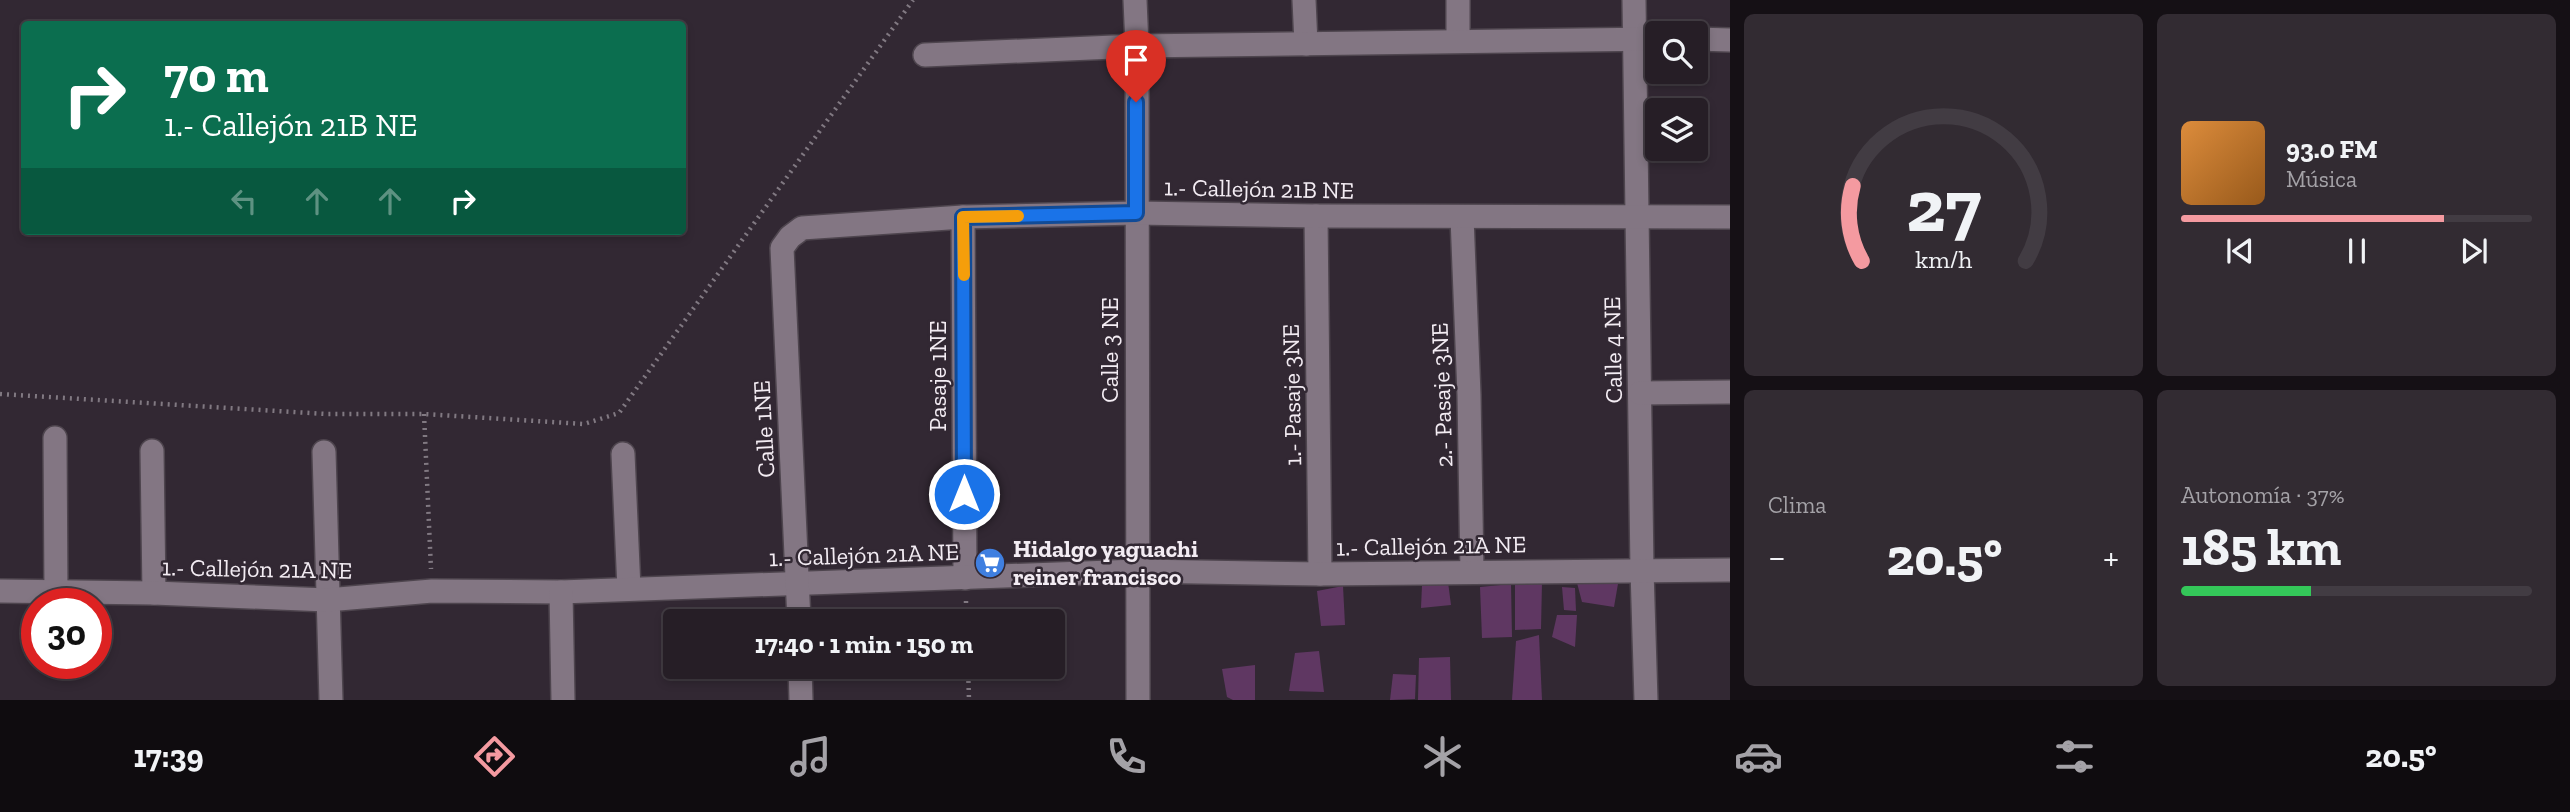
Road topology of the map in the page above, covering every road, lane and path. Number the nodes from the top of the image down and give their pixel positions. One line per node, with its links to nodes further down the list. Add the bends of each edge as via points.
1 (913, 0): 25 (path, via 619,413 584,424)
2 (1135, 0): 12 (street, Calle 3 NE)
3 (1304, 0): 11 (street)
4 (1458, 0): 10 (street)
5 (1634, 0): 6 (street, Calle 4 NE)
6 (1645, 32)
7 (1645, 38): 10 (street)
8 (1708, 39): 9 (street)
9 (1730, 40)
10 (1458, 41): 11 (street)
11 (1306, 44): 12 (street)
12 (1137, 46): 13 (street); 15 (street, Calle 3 NE)
13 (925, 55)
14 (1645, 78): 20 (street, Calle 4 NE)
15 (1136, 213): 16 (street, 1.- Callejón 21B NE); 17 (street, 1.- Callejón 21B NE); 32 (street, Calle 3 NE)
16 (1317, 216): 18 (street, 1.- Callejón 21B NE); 34 (street, 1.- Pasaje 3NE)
17 (963, 217): 21 (street, 1.- Callejón 21B NE, via 802,228); 35 (street, Pasaje 1NE)
18 (1462, 217): 20 (street, 1.- Callejón 21B NE); 33 (street, 2.- Pasaje 3NE)
19 (1730, 217): 20 (street, 1.- Callejón 21B NE)
20 (1638, 218): 23 (street, Calle 4 NE)
21 (790, 237): 36 (street, Calle 1NE, via 782,248)
22 (1730, 392): 23 (street)
23 (1640, 393): 30 (street, Calle 4 NE)
24 (0, 394): 25 (path, via 326,414)
25 (424, 414): 40 (path)
26 (55, 438): 37 (street)
27 (152, 452): 44 (street)
28 (324, 453): 45 (street)
29 (623, 454): 38 (street)
30 (1642, 570): 31 (street, 1.- Callejón 21A NE); 33 (street, 1.- Callejón 21A NE); 54 (street, Calle 4 NE)
31 (1730, 570)
32 (1138, 572): 34 (street, 1.- Callejón 21A NE); 35 (street, 1.- Callejón 21A NE); 53 (street, Calle 3 NE)
33 (1472, 572): 34 (street, 1.- Callejón 21A NE)
34 (1320, 574)
35 (965, 578): 36 (street, 1.- Callejón 21A NE)
36 (798, 585): 38 (street, 1.- Callejón 21A NE); 46 (street, Calle 1NE)
37 (56, 588)
38 (629, 589): 42 (street, 1.- Callejón 21A NE)
39 (0, 591): 41 (street, 1.- Callejón 21A NE)
40 (432, 591): 42 (street, 1.- Callejón 21A NE); 45 (street, 1.- Callejón 21A NE)
41 (21, 592)
42 (561, 592): 50 (street)
43 (112, 593): 44 (street, 1.- Callejón 21A NE)
44 (154, 593): 45 (street, 1.- Callejón 21A NE)
45 (327, 600): 49 (street)
46 (799, 609)
47 (800, 679): 51 (street)
48 (968, 679): 52 (path)
49 (331, 700)
50 (563, 700)
51 (801, 700)
52 (969, 700)
53 (1138, 700)
54 (1646, 700)

